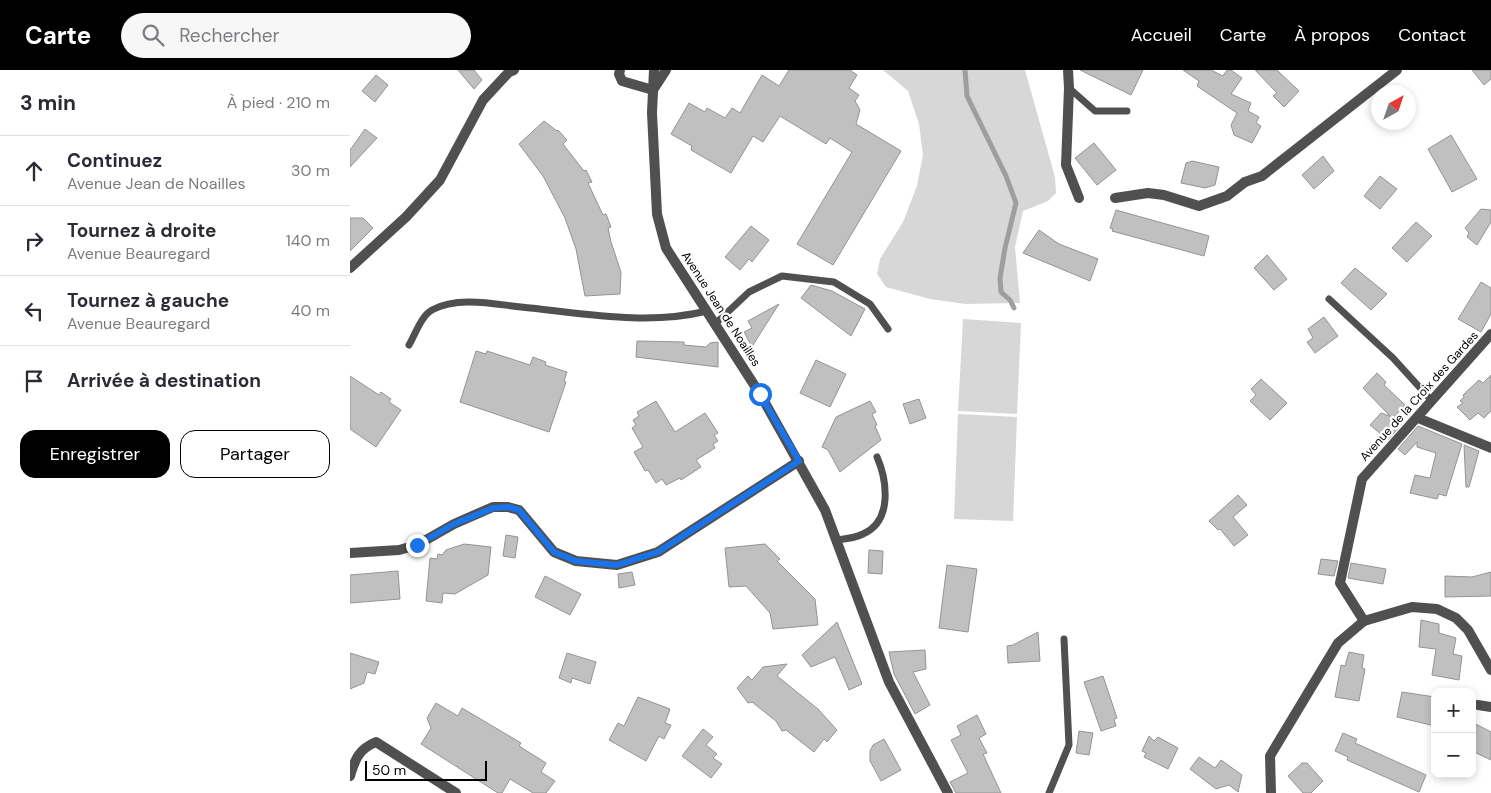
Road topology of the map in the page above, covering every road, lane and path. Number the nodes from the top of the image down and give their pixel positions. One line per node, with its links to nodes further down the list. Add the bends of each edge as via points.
1 (514, 70): 12 (street, via 508,72 483,100 440,180 406,217)
2 (620, 70): 8 (street, via 622,81)
3 (654, 70): 8 (street, Avenue Jean de Noailles)
4 (666, 70): 8 (street)
5 (1068, 70): 7 (street)
6 (1397, 70): 11 (street, via 1262,176 1245,182 1226,196 1199,206 1148,193)
7 (1069, 88): 9 (lane, via 1095,110); 10 (street, via 1066,165)
8 (653, 90): 14 (street, Avenue Jean de Noailles, via 657,214 666,248)
9 (1127, 111)
10 (1079, 198)
11 (1115, 198)
12 (350, 268)
13 (1328, 299): 19 (lane, via 1393,358)
14 (707, 311): 15 (street, Avenue Jean de Noailles); 18 (lane, via 685,317 639,318 494,304 448,303 430,311)
15 (715, 324): 16 (lane, via 748,292 782,276 834,282 870,304); 23 (street, Avenue Jean de Noailles)
16 (888, 329)
17 (1491, 334): 19 (street, Avenue de la Croix des Gardes)
18 (409, 345)
19 (1432, 401): 20 (street, Avenue de la Croix des Gardes)
20 (1418, 418): 21 (street); 26 (street, Avenue de la Croix des Gardes, via 1362,479 1340,583)
21 (1491, 448)
22 (877, 456): 24 (lane, via 885,476 885,501 880,518 865,534)
23 (799, 461): 24 (street, Avenue Jean de Noailles, via 825,510); 25 (street, via 658,552 617,565 576,561 554,552 519,510 508,507 493,508 454,524 417,545 399,550)
24 (836, 540): 33 (street, Avenue Jean de Noailles, via 889,682)
25 (350, 553)
26 (1364, 621): 28 (street, via 1412,607 1438,610 1456,618 1468,630); 35 (street, via 1338,643 1270,756)
27 (1064, 640): 34 (lane, via 1069,745)
28 (1491, 670)
29 (1478, 705): 30 (street)
30 (1491, 708)
31 (350, 776): 32 (street, via 355,759 364,746 376,742)
32 (456, 793)
33 (948, 793)
34 (1048, 793)
35 (1271, 793)

